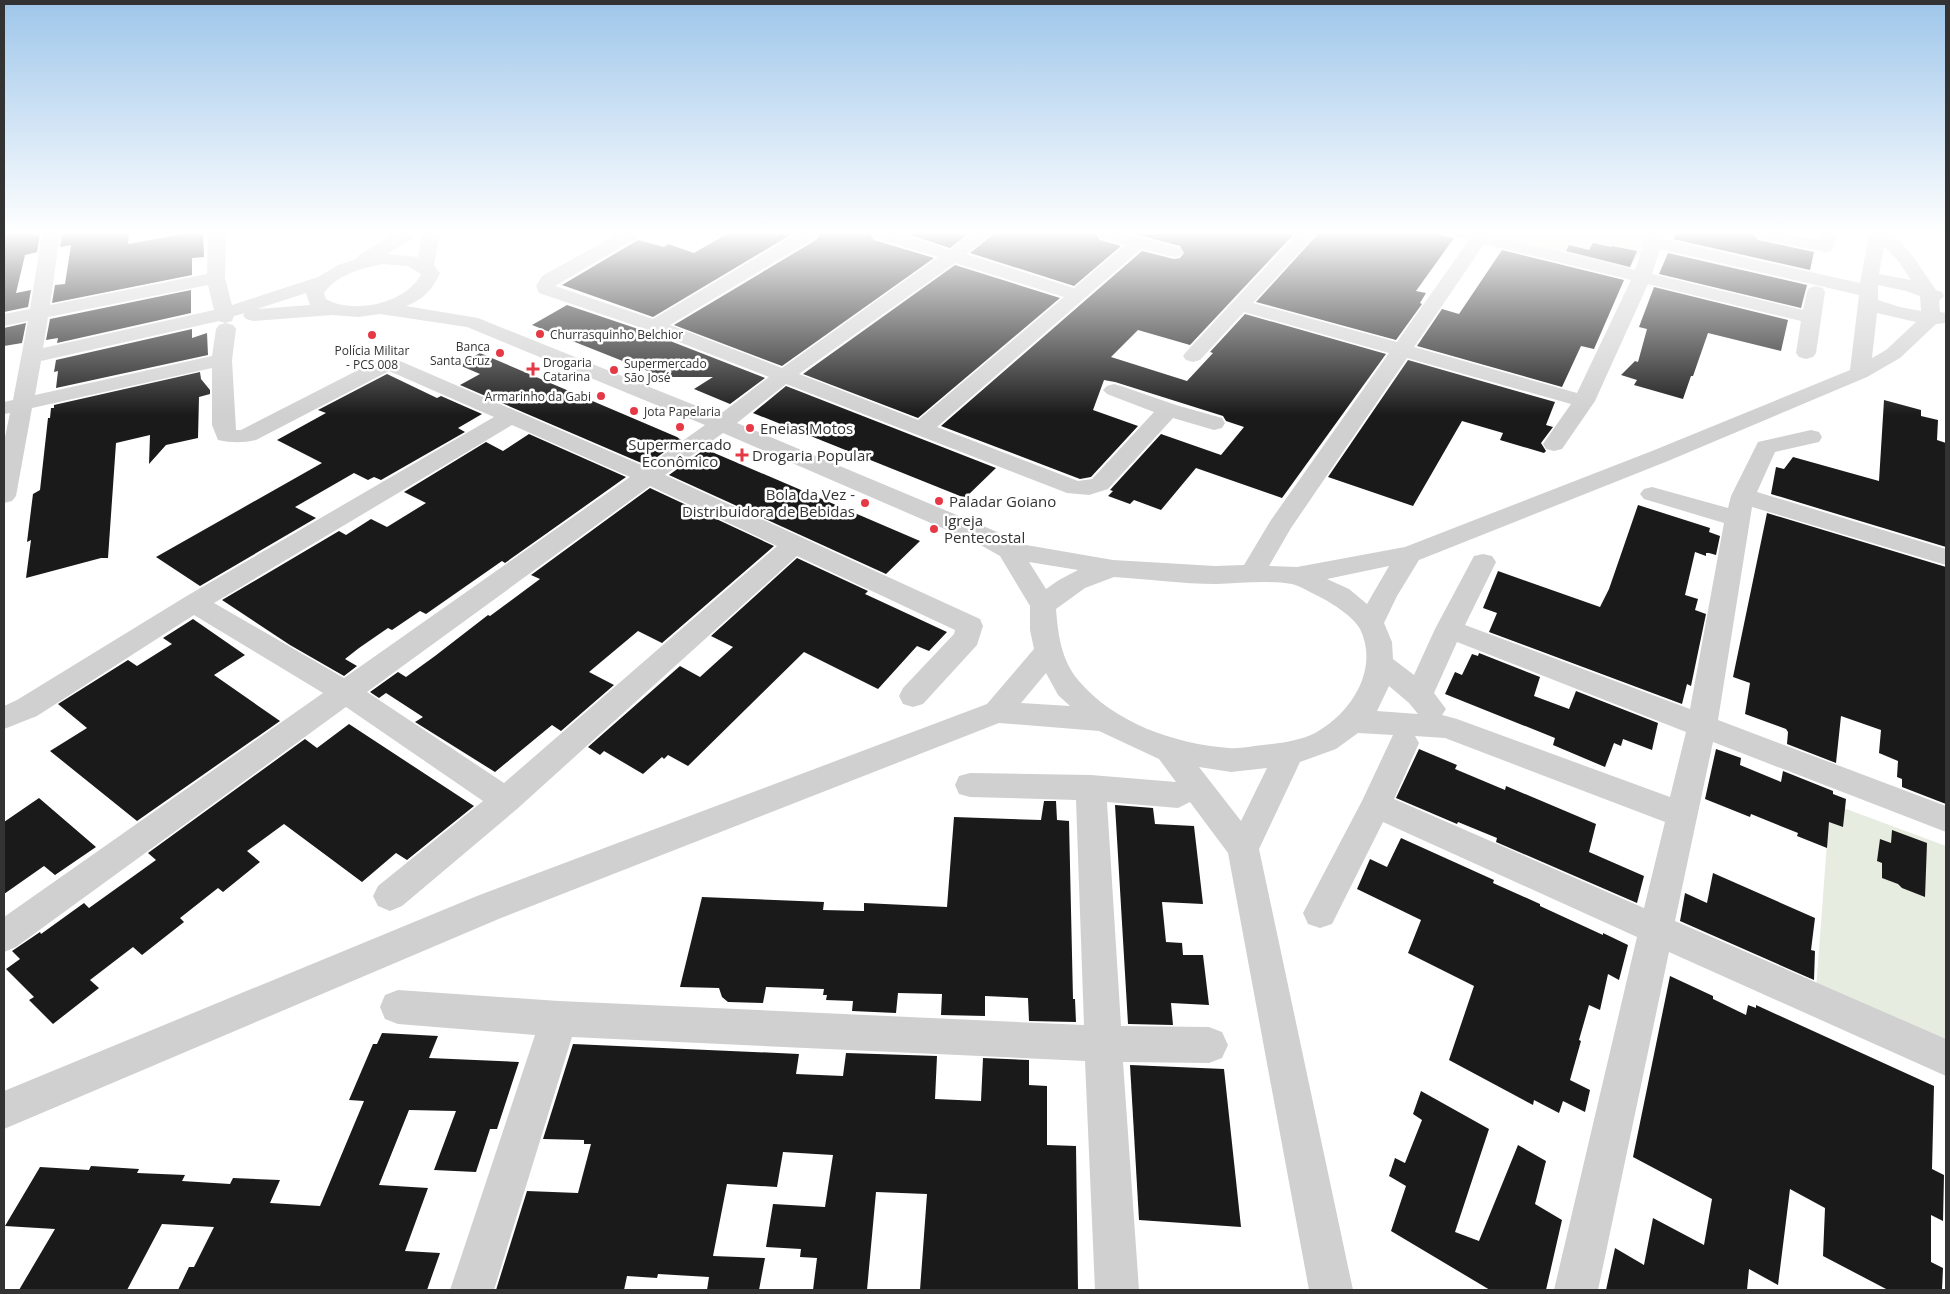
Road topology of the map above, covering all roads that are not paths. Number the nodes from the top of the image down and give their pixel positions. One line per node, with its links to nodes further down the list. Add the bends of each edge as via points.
1 (41, 294): 25 (street)
2 (133, 294): 25 (street)
3 (218, 294): 29 (street)
4 (288, 294): 29 (street)
5 (315, 294): 24 (street, via 318,302)
6 (416, 294): 23 (street)
7 (442, 294): 30 (street)
8 (562, 294): 31 (street)
9 (708, 294): 31 (street)
10 (898, 294): 38 (street)
11 (1250, 294): 22 (street)
12 (1435, 294): 32 (street)
13 (1633, 294): 40 (street)
14 (1716, 294): 26 (street)
15 (1816, 294): 26 (street)
16 (1868, 294): 37 (street)
17 (1873, 294): 27 (street, via 1899,314)
18 (1930, 294): 27 (street)
19 (1932, 294): 21 (street)
20 (1078, 295): 46 (street)
21 (1946, 302)
22 (1240, 305): 32 (street); 34 (street)
23 (380, 308): 24 (street); 30 (street)
24 (331, 309): 29 (street)
25 (38, 313): 28 (street); 35 (street)
26 (1811, 318): 33 (street)
27 (1939, 318): 37 (street, via 1893,354)
28 (4, 320)
29 (220, 320): 35 (street); 36 (street)
30 (471, 322): 45 (street)
31 (655, 326): 38 (street)
32 (1400, 351): 40 (street); 59 (street, via 1280,526)
33 (1806, 353)
34 (1193, 356)
35 (32, 357): 41 (street)
36 (222, 360): 41 (street); 43 (street, via 226,435 248,435 269,426 386,365 393,365)
37 (1860, 373): 55 (street)
38 (785, 375): 45 (street); 46 (street)
39 (1114, 390): 42 (street)
40 (1584, 401): 48 (street)
41 (13, 406): 51 (street)
42 (1168, 410): 44 (street); 46 (street, via 1100,484 1090,488 1075,488)
43 (512, 416): 49 (street); 61 (street)
44 (1214, 423)
45 (721, 424): 49 (street); 54 (street)
46 (921, 429)
47 (1811, 437): 52 (street, via 1766,447)
48 (1554, 444)
49 (647, 476): 53 (street); 67 (street)
50 (1652, 494): 52 (street)
51 (4, 496)
52 (1740, 508): 56 (street); 74 (street)
53 (794, 545): 69 (street, via 970,626 967,638); 82 (street)
54 (1010, 550): 58 (street); 62 (street)
55 (1410, 554): 60 (street); 63 (street)
56 (1946, 557)
57 (1483, 562): 64 (street)
58 (1114, 568): 59 (street, via 1215,575); 62 (street, via 1087,574 1065,585)
59 (1252, 573): 60 (street)
60 (1297, 576): 63 (street, via 1340,595)
61 (194, 603): 67 (street); 71 (street, via 27,708)
62 (1043, 606): 65 (street)
63 (1371, 623): 66 (street, via 1378,642)
64 (1449, 628): 68 (street); 74 (street)
65 (1048, 651): 70 (street); 72 (street, via 1068,687)
66 (1380, 663): 68 (street); 73 (street, via 1367,703)
67 (345, 692): 82 (street); 90 (street)
68 (1419, 695): 75 (street)
69 (912, 696)
70 (997, 712): 72 (street); 96 (street, via 489,907)
71 (4, 718)
72 (1103, 720): 77 (street)
73 (1352, 721): 75 (street); 78 (street, via 1325,741)
74 (1702, 726): 84 (street); 85 (street)
75 (1447, 727): 84 (street)
76 (1404, 742): 83 (street)
77 (1170, 751): 78 (street, via 1231,760); 86 (street)
78 (1289, 754): 86 (street)
79 (970, 785): 80 (street)
80 (1091, 788): 81 (street); 93 (street)
81 (1178, 795)
82 (506, 800): 87 (street)
83 (1376, 805): 88 (street); 89 (street)
84 (1683, 814): 89 (street)
85 (1946, 819)
86 (1243, 849): 99 (street)
87 (390, 896)
88 (1320, 913)
89 (1656, 928): 95 (street); 100 (street)
90 (4, 936)
91 (398, 1007): 92 (street)
92 (559, 1019): 93 (street); 97 (street)
93 (1103, 1044): 94 (street); 98 (street)
94 (1209, 1045)
95 (1946, 1058)
96 (4, 1110)
97 (472, 1290)
98 (1117, 1290)
99 (1331, 1290)
100 (1576, 1290)

